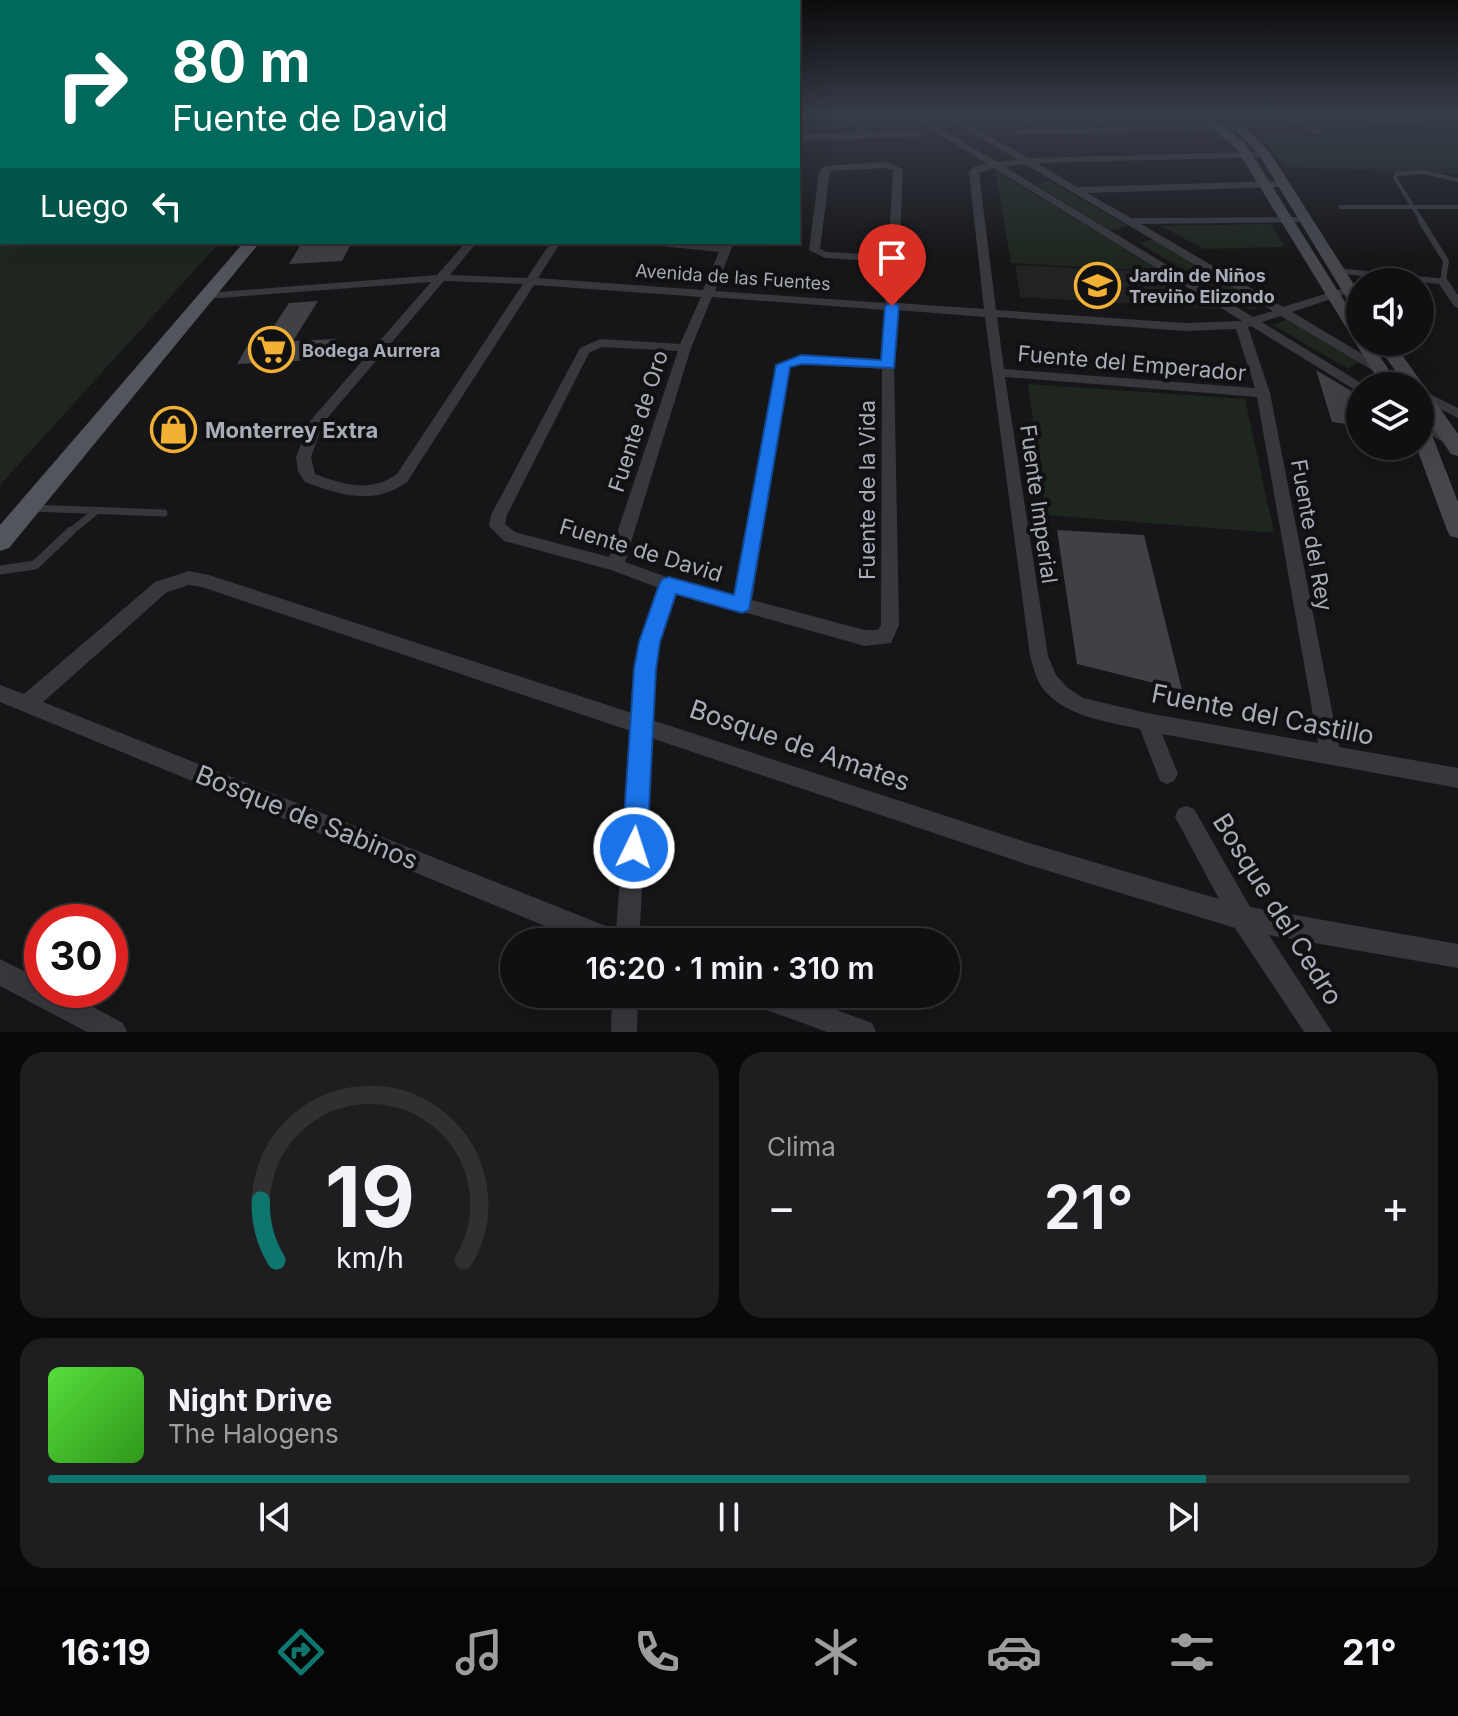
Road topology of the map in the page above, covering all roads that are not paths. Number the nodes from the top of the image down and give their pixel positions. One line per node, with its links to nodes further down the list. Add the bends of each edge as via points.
1 (992, 163): 6 (street)
2 (1009, 163): 6 (street)
3 (1030, 163): 7 (street)
4 (1252, 163): 10 (street)
5 (1270, 163): 11 (street)
6 (995, 165): 8 (street); 40 (street, Fuente Imperial, via 974,172)
7 (1051, 175): 8 (street); 12 (street)
8 (1017, 180): 20 (street)
9 (1458, 180): 14 (lane, via 1424,172 1397,174)
10 (1262, 184): 11 (street); 12 (street); 16 (street)
11 (1282, 184): 17 (street)
12 (1075, 190): 18 (street)
13 (1341, 207): 14 (lane)
14 (1412, 207): 15 (lane); 31 (lane, via 1446,261)
15 (1458, 207)
16 (1284, 219): 17 (street); 18 (street); 35 (street)
17 (1305, 219): 28 (street)
18 (1129, 221): 19 (street)
19 (1146, 232): 20 (street); 39 (street)
20 (1113, 238): 42 (street)
21 (238, 244): 36 (main road)
22 (250, 244): 36 (main road)
23 (470, 244): 29 (street)
24 (555, 244): 30 (street)
25 (690, 244): 26 (street)
26 (728, 246): 34 (street, Fuente de Oro)
27 (895, 259): 27 (street, Fuente de la Vida, via 898,169 832,166 824,172 814,250); 38 (street, Fuente de la Vida)
28 (1337, 271): 31 (street); 32 (street)
29 (443, 278): 30 (street, Avenida de las Fuentes); 30 (street, via 317,421 303,465 310,478 362,493 387,489 407,471); 36 (street, Avenida de las Fuentes)
30 (530, 280): 34 (street, Avenida de las Fuentes)
31 (1443, 281): 37 (street)
32 (1346, 287)
33 (1346, 290): 35 (street, Avenida de las Fuentes)
34 (710, 293): 38 (street, Avenida de las Fuentes); 43 (street, Fuente de Oro)
35 (1330, 294): 39 (street, Avenida de las Fuentes); 41 (street)
36 (198, 297): 58 (main road); 61 (main road)
37 (1458, 304)
38 (892, 306): 40 (street, Avenida de las Fuentes); 45 (street, Fuente de la Vida)
39 (1282, 310): 42 (street, Avenida de las Fuentes); 46 (street)
40 (992, 314): 42 (street, Avenida de las Fuentes, via 1184,327); 47 (street, Fuente Imperial)
41 (1346, 318)
42 (1245, 322): 50 (street); 51 (street, Fuente del Rey)
43 (685, 348): 64 (street, Fuente de Oro); 64 (street, Fuente de David, via 600,343 584,351 499,515 497,526 510,537)
44 (1371, 356): 46 (street)
45 (888, 365): 67 (street, via 801,360 789,361 781,370); 68 (street, Fuente de la Vida)
46 (1379, 369): 48 (street); 49 (street)
47 (997, 372): 51 (street, Fuente del Emperador); 70 (street, Fuente Imperial, via 1039,656 1048,680)
48 (1381, 372)
49 (1385, 372)
50 (1346, 379)
51 (1263, 393): 74 (street, Fuente del Rey)
52 (1434, 401): 54 (street)
53 (1434, 413): 56 (street)
54 (1458, 414)
55 (1434, 432): 56 (street)
56 (1457, 446)
57 (1431, 460): 62 (street)
58 (30, 508): 59 (lane); 63 (main road)
59 (96, 511): 60 (lane); 65 (lane, via 35,565)
60 (164, 513)
61 (0, 517)
62 (1458, 530)
63 (0, 542)
64 (615, 565): 66 (street, Fuente de David)
65 (0, 570)
66 (669, 585): 67 (street, Fuente de David); 73 (street, via 645,669)
67 (742, 605): 68 (street, Fuente de David, via 865,638 884,638)
68 (890, 625)
69 (0, 693): 71 (street, Bosque de Sabinos)
70 (1061, 694): 72 (street, Fuente del Castillo, via 1078,705)
71 (28, 703): 73 (street, Bosque de Amates, via 161,587 189,578); 79 (street, Bosque de Sabinos)
72 (1147, 722): 74 (street, Fuente del Castillo); 75 (street)
73 (644, 724): 78 (street, Bosque de Amates, via 1029,854); 80 (street)
74 (1330, 755): 76 (street, Fuente del Castillo)
75 (1167, 774)
76 (1458, 778)
77 (1186, 817): 78 (street, Bosque del Cedro)
78 (1243, 918): 81 (street, Bosque de Amates); 88 (street, Bosque del Cedro)
79 (580, 928)
80 (628, 928)
81 (1458, 956)
82 (0, 972): 85 (street)
83 (625, 1008): 86 (street)
84 (796, 1008): 87 (street)
85 (114, 1032)
86 (624, 1032)
87 (863, 1032)
88 (1319, 1032)

